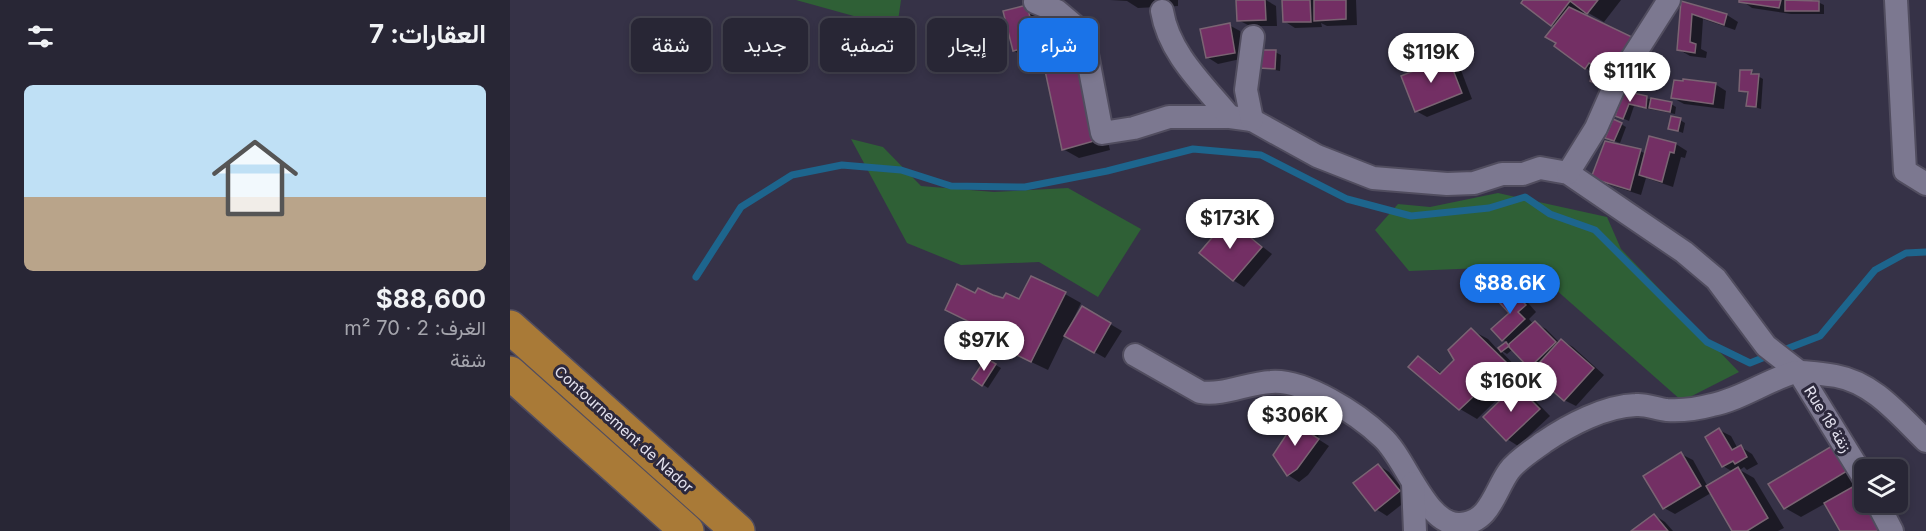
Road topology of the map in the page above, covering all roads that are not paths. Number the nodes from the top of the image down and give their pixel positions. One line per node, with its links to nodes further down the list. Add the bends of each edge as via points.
1 (1669, 0): 7 (street, via 1615,85 1596,128)
2 (1896, 0): 8 (street, via 1905,171)
3 (1035, 2): 6 (street, via 1057,11 1083,33 1102,133 1168,117)
4 (1162, 11): 6 (street, via 1165,31 1174,49)
5 (1253, 37): 6 (street)
6 (1241, 119): 7 (street, via 1373,178 1447,184 1474,183 1540,168)
7 (1568, 173): 11 (street, via 1684,252 1716,279 1766,346)
8 (1926, 184)
9 (510, 327): 18 (highway, Contournement de Nador)
10 (1135, 355): 15 (street, via 1210,394 1270,382 1286,382 1311,390 1383,437)
11 (1793, 367): 13 (street, via 1866,386); 14 (street, Rue 18 زنقة); 15 (street, via 1714,405 1667,410 1637,405 1611,409 1586,420 1544,442 1510,469 1481,518 1464,524 1445,522 1420,495)
12 (510, 373): 17 (highway)
13 (1926, 441)
14 (1854, 462)
15 (1413, 478): 19 (street)
16 (1883, 513): 20 (street)
17 (687, 531)
18 (738, 531)
19 (1415, 531)
20 (1892, 531)

